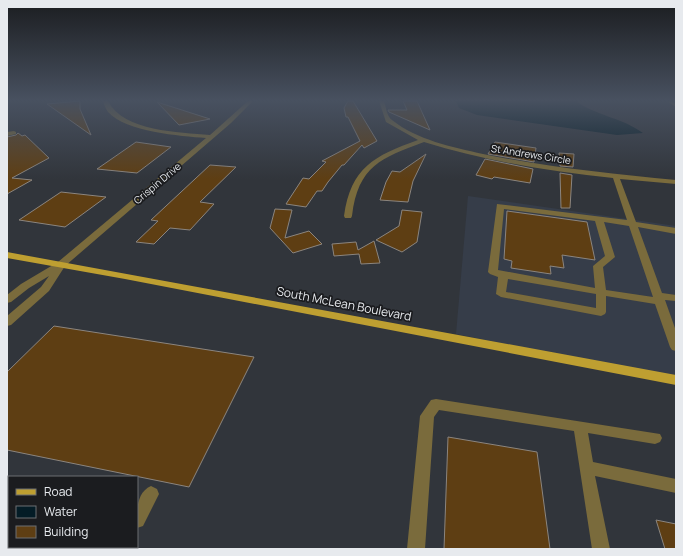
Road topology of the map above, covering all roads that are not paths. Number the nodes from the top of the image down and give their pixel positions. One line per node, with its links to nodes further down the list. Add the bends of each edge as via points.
1 (147, 127): 6 (street, via 166,132)
2 (222, 127): 6 (street, Crispin Drive)
3 (397, 127): 7 (street, St Andrews Circle)
4 (14, 133): 5 (street)
5 (7, 134)
6 (211, 137): 15 (street, Crispin Drive)
7 (422, 140): 8 (street, St Andrews Circle, via 498,159); 10 (street, via 386,154 367,169 353,187)
8 (616, 177): 9 (street, St Andrews Circle); 12 (street)
9 (676, 182)
10 (348, 216)
11 (599, 219): 12 (street); 16 (street, via 500,206 493,272); 17 (street, via 610,257 598,266)
12 (632, 224): 13 (street); 18 (street)
13 (676, 232)
14 (7, 255): 15 (main road, South McLean Boulevard)
15 (61, 264): 20 (street, Crispin Drive); 21 (street, Crispin Drive, via 45,289); 23 (main road, South McLean Boulevard)
16 (503, 275): 17 (street); 17 (street, via 501,294 601,312)
17 (601, 292): 18 (street)
18 (659, 298): 19 (street); 22 (street)
19 (676, 298)
20 (7, 300)
21 (7, 322)
22 (676, 347)
23 (676, 380)
24 (580, 426): 25 (street); 26 (street); 30 (street, via 436,404 427,416)
25 (655, 438)
26 (586, 467): 27 (street); 31 (street)
27 (676, 486)
28 (151, 494): 29 (street)
29 (138, 518)
30 (416, 549)
31 (601, 549)

